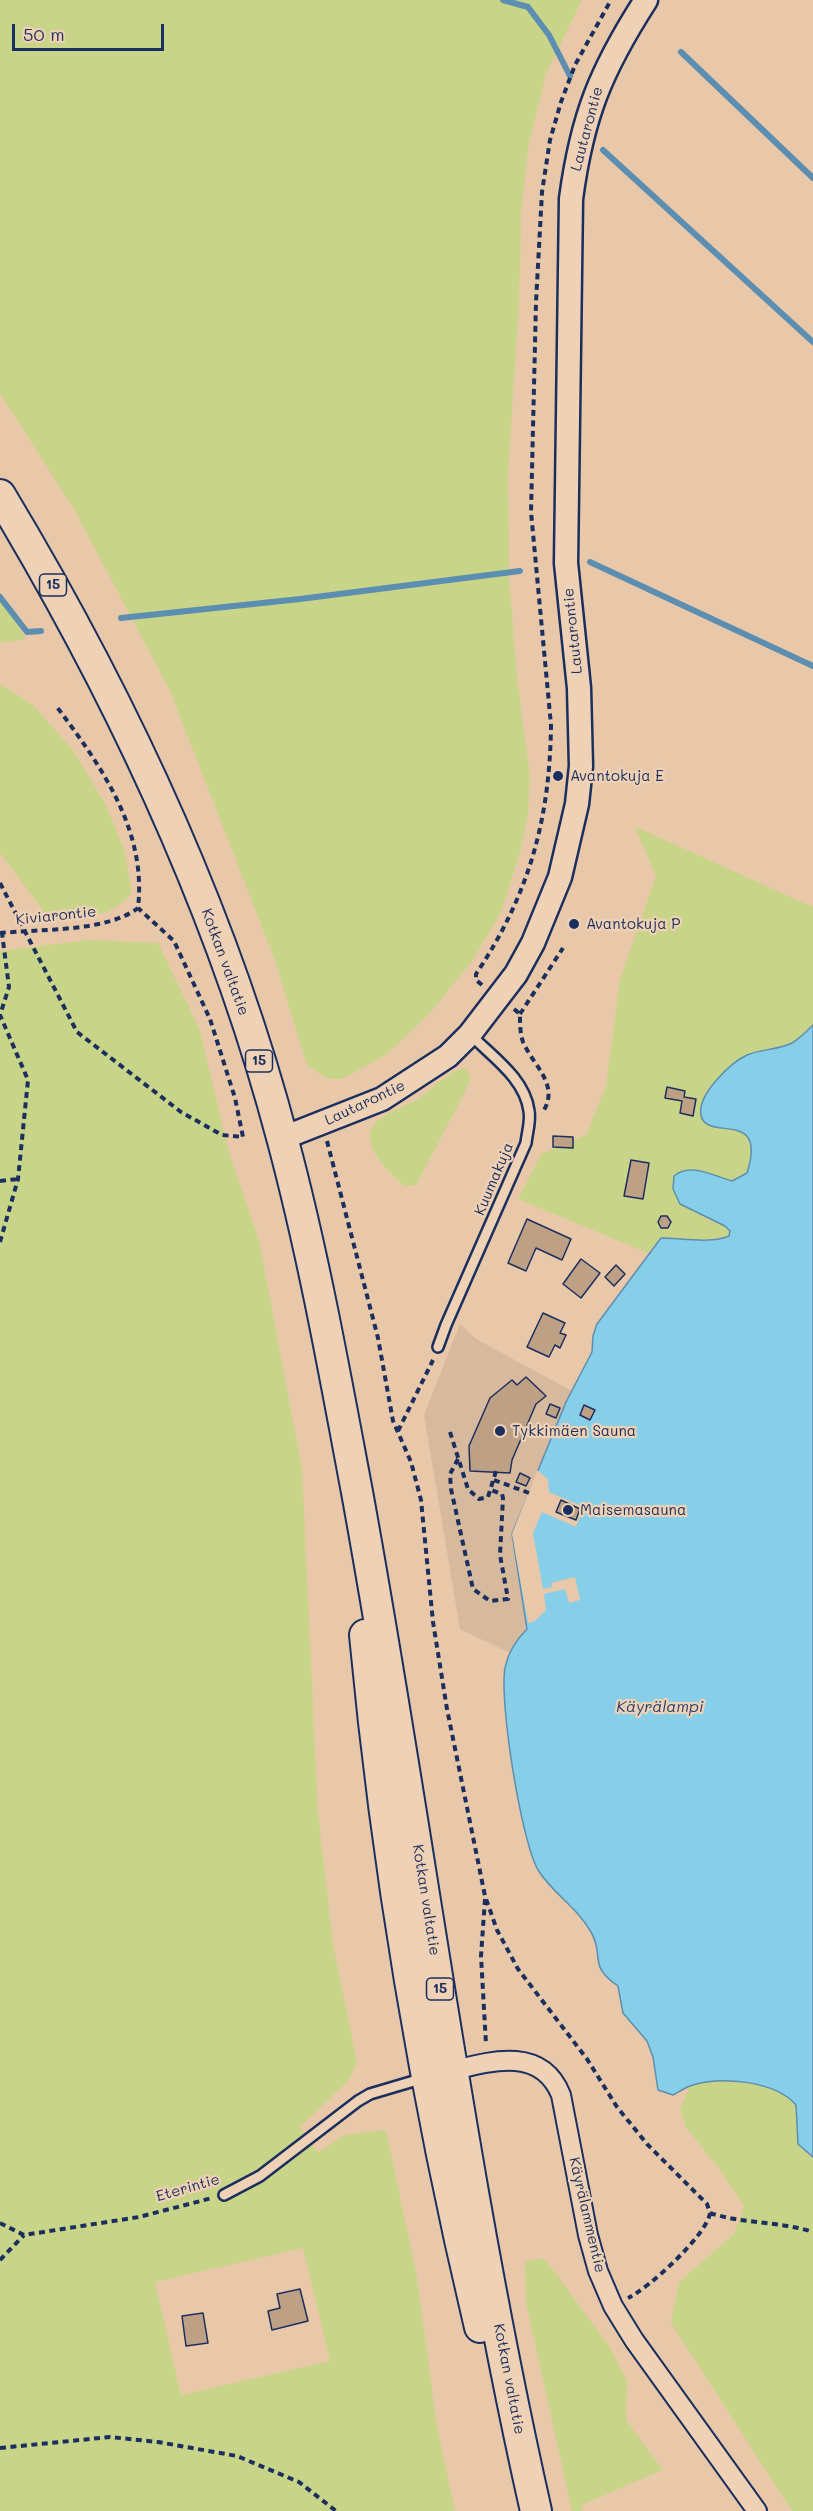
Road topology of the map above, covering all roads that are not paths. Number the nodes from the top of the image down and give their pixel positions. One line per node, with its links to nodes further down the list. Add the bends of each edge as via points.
1 (646, 0): 3 (street, Lautarontie, via 598,84 579,146 571,199 565,519 582,730 577,804 560,877 533,943 516,974)
2 (0, 495): 4 (highway, Kotkan valtatie / 15, via 103,677 169,818 244,1015)
3 (470, 1034): 4 (street, Lautarontie, via 420,1077 382,1099); 5 (lane, Kuumakuja, via 506,1068 525,1095 530,1111 526,1143)
4 (282, 1138): 6 (highway, Kotkan valtatie / 15, via 315,1276 388,1662)
5 (438, 1347)
6 (440, 2074): 7 (lane, Eterintie, via 370,2094 260,2176); 8 (highway, Kotkan valtatie / 15, via 448,2196); 9 (highway, Kotkan valtatie / 15); 10 (street, Käyrälammentie, via 511,2061 541,2068 556,2084 588,2235 613,2306)
7 (224, 2195)
8 (519, 2511)
9 (536, 2511)
10 (757, 2511)

